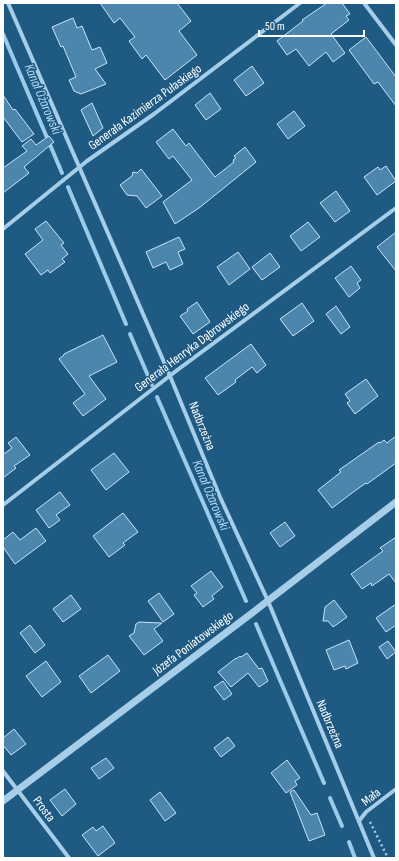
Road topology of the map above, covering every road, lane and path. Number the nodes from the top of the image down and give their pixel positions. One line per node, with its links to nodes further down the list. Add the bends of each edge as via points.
1 (8, 3): 5 (street, Nadbrzeżna)
2 (300, 3): 5 (street, Generała Kazimierza Pułaskiego)
3 (364, 3): 4 (street)
4 (396, 44)
5 (80, 168): 7 (street, Generała Kazimierza Pułaskiego); 8 (street, Nadbrzeżna)
6 (396, 208): 8 (street, Generała Henryka Dąbrowskiego)
7 (3, 229)
8 (170, 376): 10 (street, Generała Henryka Dąbrowskiego); 11 (street, Nadbrzeżna, via 220,497)
9 (396, 502): 11 (street, Józefa Poniatowskiego)
10 (3, 505)
11 (268, 601): 14 (street, Józefa Poniatowskiego); 16 (street, Nadbrzeżna)
12 (3, 771): 14 (street, Prosta)
13 (396, 789): 16 (street, Mała, via 366,812)
14 (18, 790): 15 (street, Józefa Poniatowskiego); 17 (street, Prosta)
15 (3, 801)
16 (359, 821): 18 (street, Nadbrzeżna)
17 (69, 858)
18 (374, 858)

